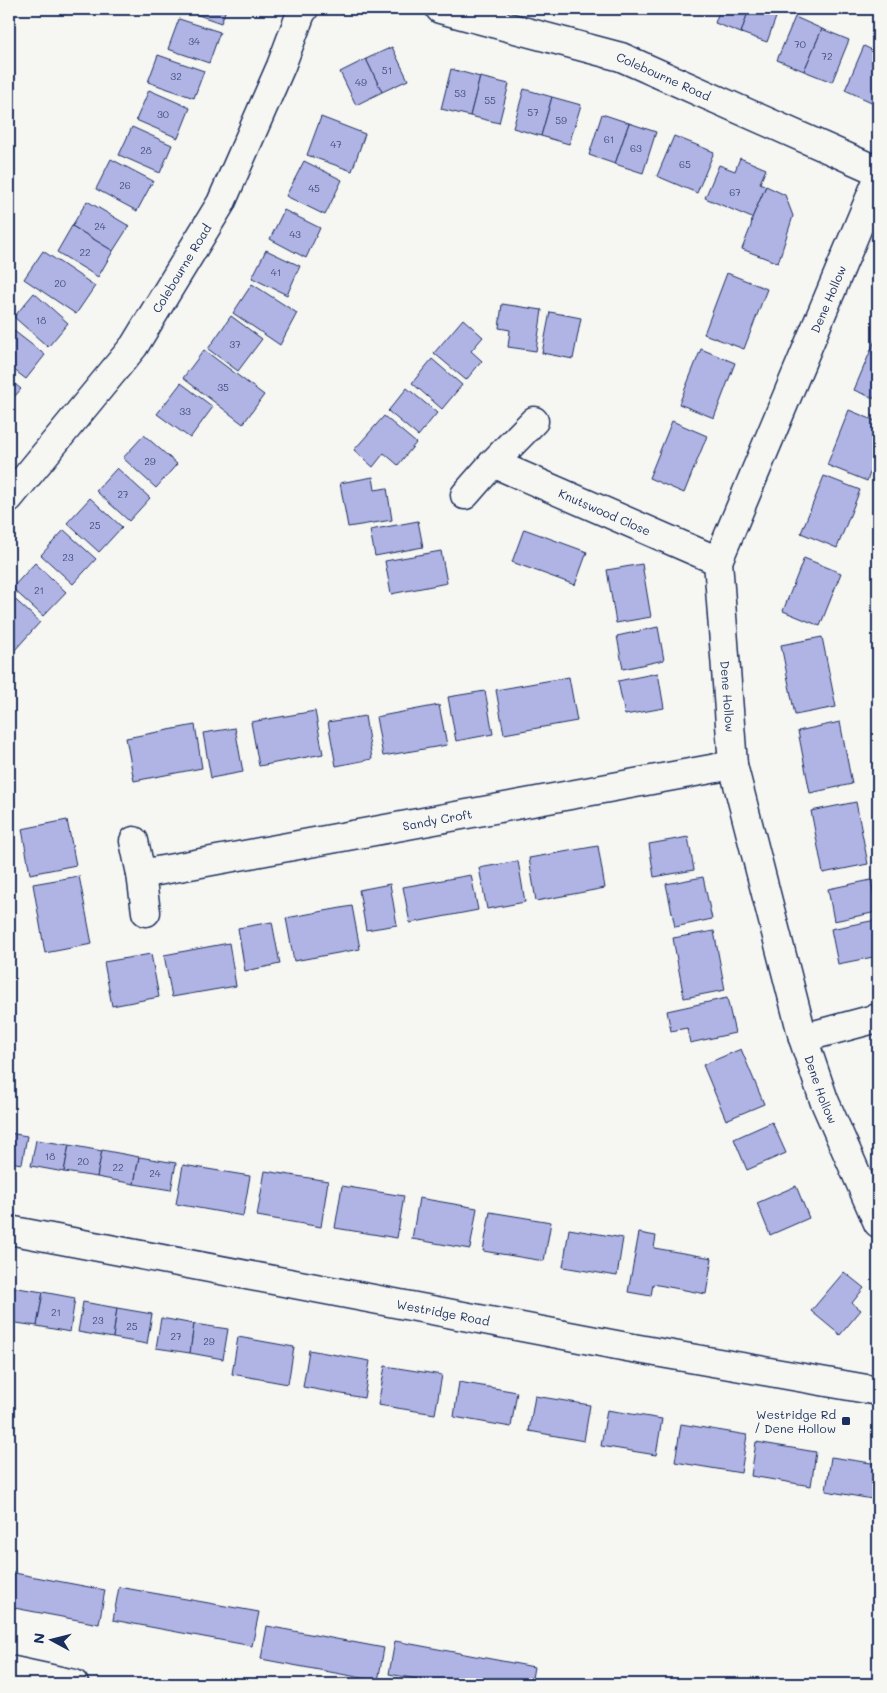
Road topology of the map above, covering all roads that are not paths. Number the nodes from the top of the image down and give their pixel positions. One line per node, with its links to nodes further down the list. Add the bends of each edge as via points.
1 (304, 9): 8 (street, Colebourne Road, via 221,203 201,237 134,346)
2 (440, 9): 3 (street, Colebourne Road, via 621,57)
3 (878, 171)
4 (878, 179): 9 (street, Dene Hollow)
5 (534, 421): 6 (street)
6 (493, 463): 7 (street); 9 (street, Knutswood Close)
7 (465, 495)
8 (9, 498)
9 (718, 561): 10 (street, Dene Hollow)
10 (733, 765): 12 (street, Sandy Croft); 15 (street, Dene Hollow)
11 (134, 841): 12 (street)
12 (141, 874): 13 (street)
13 (146, 912)
14 (878, 1018): 15 (street)
15 (803, 1038): 16 (street, Dene Hollow, via 824,1100)
16 (878, 1224)
17 (9, 1230): 18 (street, Westridge Road)
18 (878, 1392)
19 (9, 1670): 20 (street)
20 (74, 1684)

